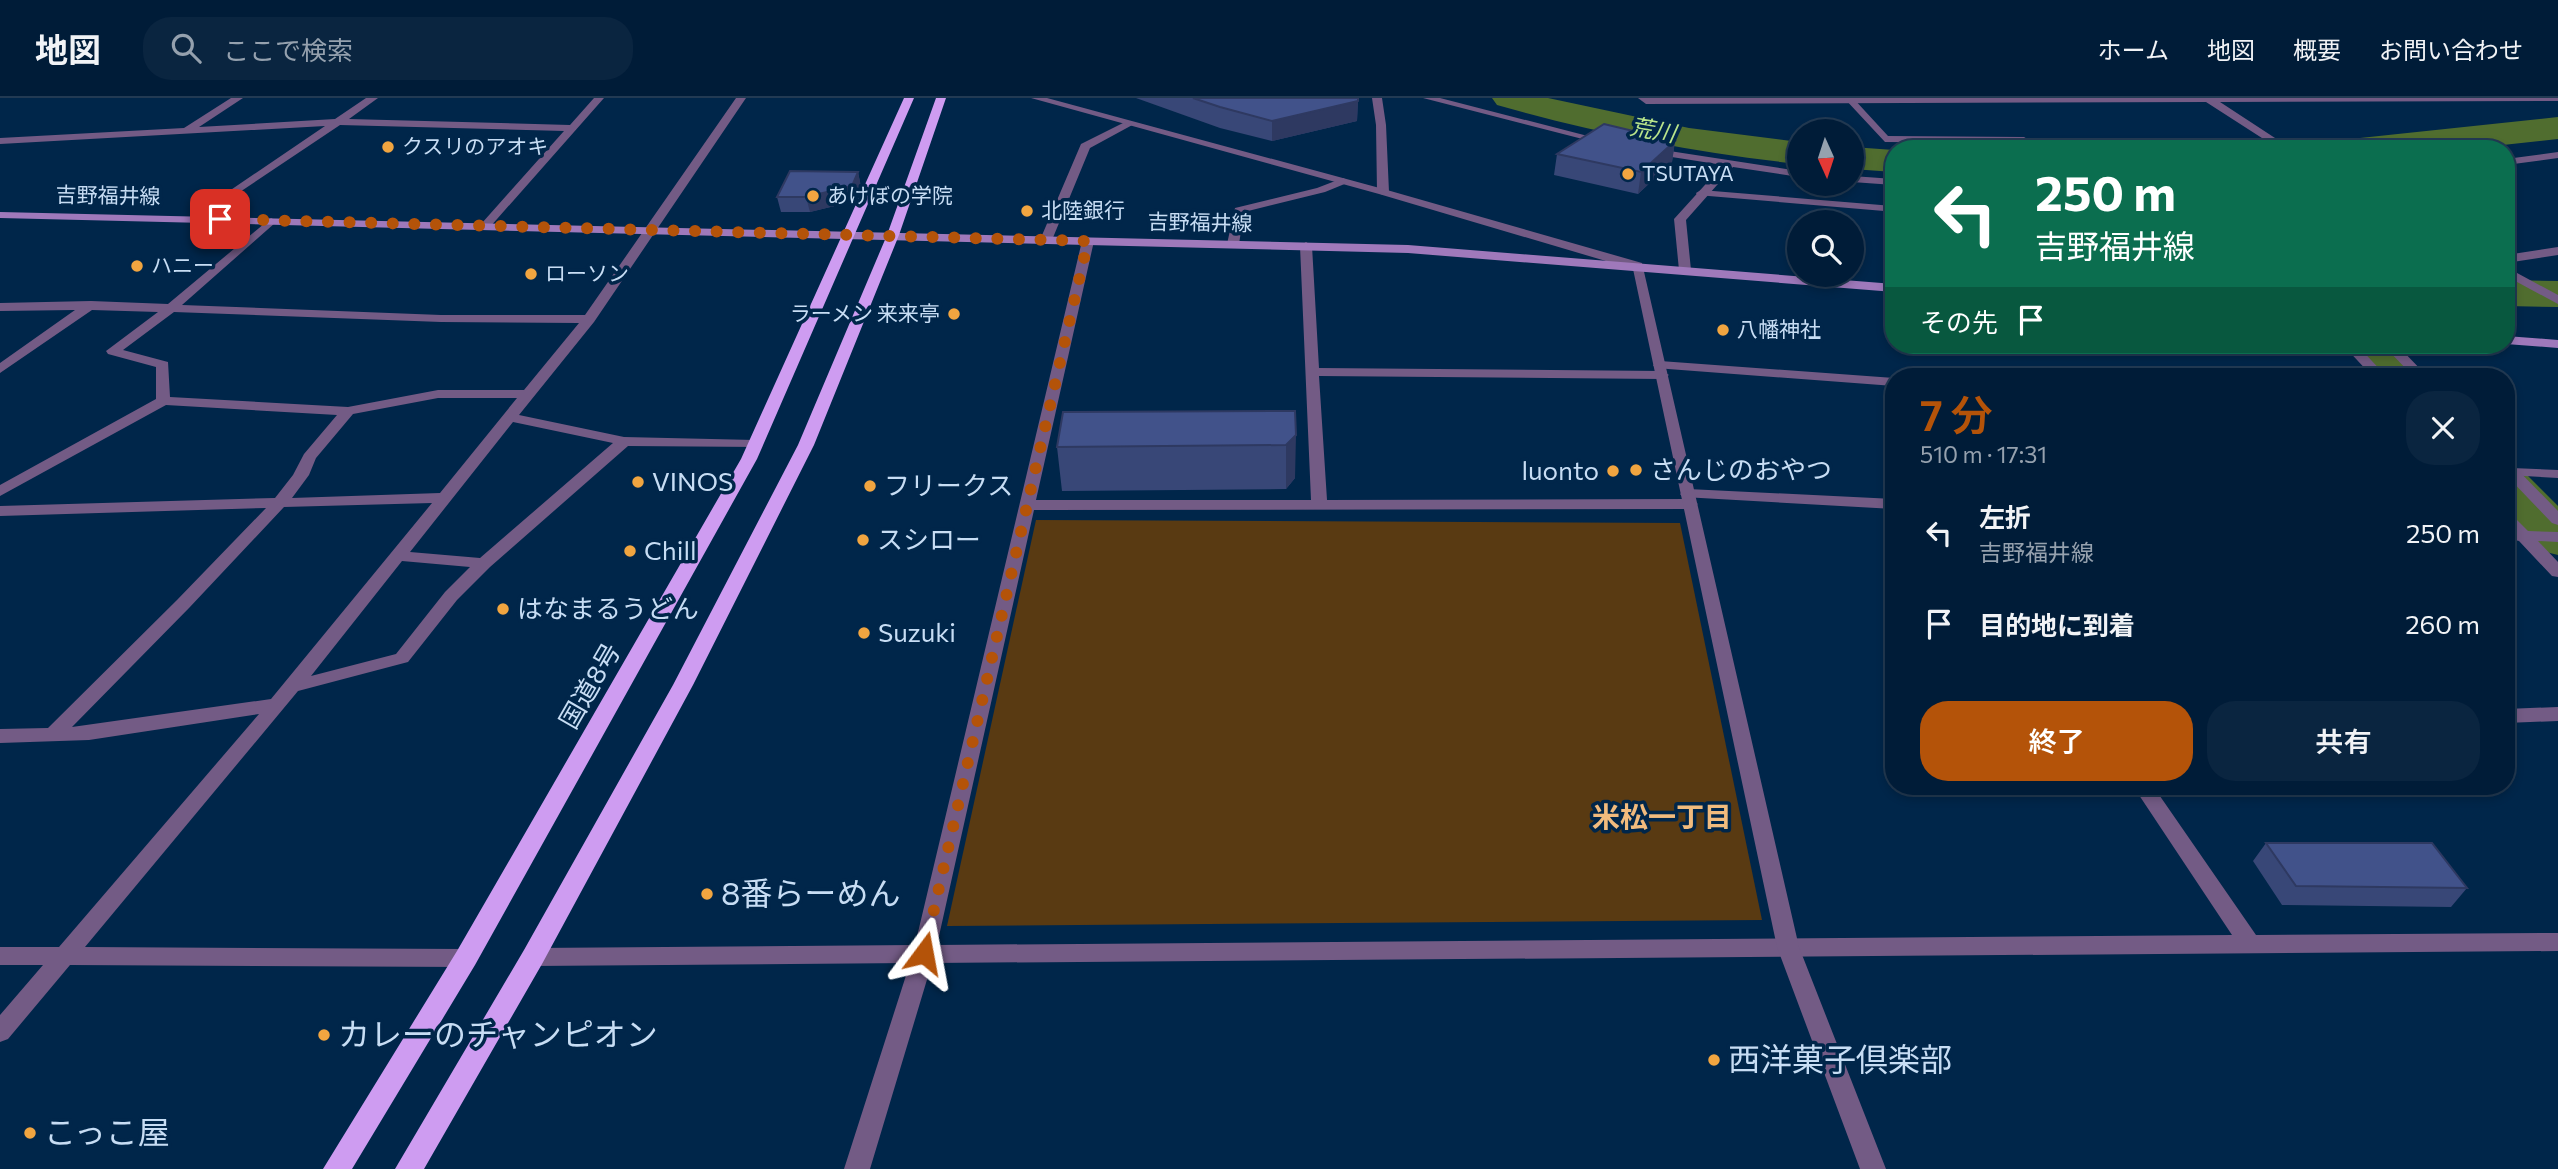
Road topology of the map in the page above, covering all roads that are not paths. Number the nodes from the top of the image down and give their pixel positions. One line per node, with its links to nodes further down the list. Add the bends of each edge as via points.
1 (238, 98): 18 (street)
2 (373, 98): 15 (street)
3 (599, 98): 17 (street)
4 (741, 98): 38 (street)
5 (909, 98): 39 (highway, 国道8号)
6 (941, 98): 40 (highway)
7 (1036, 98): 16 (street)
8 (1377, 98): 31 (street)
9 (1428, 98): 22 (street)
10 (1643, 98): 13 (street)
11 (2486, 98): 12 (street); 14 (street)
12 (2558, 98)
13 (1849, 99): 14 (street); 19 (lane, via 1885,139)
14 (2208, 99): 20 (street)
15 (338, 122): 17 (street); 18 (street); 35 (street)
16 (1131, 123): 29 (street); 41 (street, via 1085,146)
17 (572, 128): 37 (street)
18 (185, 131): 21 (street)
19 (2024, 140)
20 (2271, 140)
21 (0, 141)
22 (1618, 144)
23 (1642, 149): 26 (street)
24 (2558, 155): 25 (street)
25 (2515, 161)
26 (1730, 164): 27 (street); 32 (street)
27 (1787, 172)
28 (1864, 180): 30 (street)
29 (1343, 181): 31 (street); 43 (street, via 1239,211)
30 (1885, 181)
31 (1383, 192): 47 (street)
32 (1701, 193): 33 (lane); 48 (street, via 1680,219)
33 (1885, 208)
34 (0, 215): 35 (main road, 吉野福井線)
35 (195, 219): 36 (main road, 吉野福井線)
36 (271, 221): 37 (main road, 吉野福井線); 54 (street)
37 (486, 225): 38 (main road, 吉野福井線)
38 (651, 229): 39 (main road, 吉野福井線); 55 (street)
39 (848, 234): 40 (main road, 吉野福井線); 71 (highway, 国道8号)
40 (893, 235): 41 (main road, 吉野福井線); 102 (highway, via 806,446 683,685)
41 (1046, 240): 42 (main road, 吉野福井線)
42 (1088, 241): 43 (main road, 吉野福井線); 80 (street)
43 (1233, 244): 44 (main road, 吉野福井線)
44 (1306, 246): 47 (main road, 吉野福井線, via 1420,249); 64 (street)
45 (2558, 251): 46 (street)
46 (2515, 258)
47 (1634, 266): 48 (main road, 吉野福井線); 63 (street)
48 (1685, 270): 50 (main road, 吉野福井線)
49 (2515, 276): 51 (street)
50 (1885, 287)
51 (2558, 300)
52 (91, 304): 53 (street); 54 (street); 62 (street)
53 (0, 307)
54 (171, 308): 55 (street, via 510,321); 67 (street, via 113,351 163,365)
55 (589, 319): 66 (street)
56 (2515, 341): 57 (main road)
57 (2558, 344)
58 (2358, 354): 60 (street)
59 (2399, 354): 61 (street)
60 (2372, 368)
61 (2412, 368)
62 (0, 369)
63 (1661, 370): 64 (street); 65 (street); 77 (street)
64 (1312, 372): 81 (street)
65 (1885, 382)
66 (528, 394): 68 (street, via 438,394); 69 (street)
67 (163, 401): 68 (street); 75 (street)
68 (348, 411): 78 (street)
69 (510, 417): 70 (street); 76 (street)
70 (624, 441): 71 (street); 87 (street)
71 (755, 444): 103 (highway, 国道8号)
72 (2515, 470): 73 (lane)
73 (2558, 474)
74 (2515, 475): 83 (street)
75 (0, 491)
76 (444, 498): 78 (street); 86 (street)
77 (1689, 499): 79 (street); 81 (street); 98 (street)
78 (278, 503): 82 (street); 93 (street, via 216,572)
79 (1885, 504)
80 (1027, 505): 81 (street); 99 (street)
81 (1319, 505)
82 (0, 511)
83 (2558, 520)
84 (2515, 536): 85 (street); 88 (street)
85 (2558, 537)
86 (397, 556): 87 (street); 89 (street)
87 (484, 563): 89 (street, via 402,658)
88 (2558, 572)
89 (291, 687): 90 (street)
90 (277, 705): 93 (street, via 89,733); 100 (street)
91 (2558, 714): 92 (street)
92 (2515, 716)
93 (54, 734): 94 (street)
94 (0, 736)
95 (2149, 795): 97 (street)
96 (2558, 942): 97 (street)
97 (2250, 944): 98 (street)
98 (1788, 947): 99 (street); 108 (street)
99 (924, 953): 102 (street); 107 (street)
100 (65, 955): 101 (street); 103 (street); 104 (street)
101 (0, 956)
102 (533, 957): 106 (highway)
103 (466, 958): 105 (highway, 国道8号)
104 (0, 1032)
105 (337, 1169)
106 (410, 1169)
107 (857, 1169)
108 (1873, 1169)

